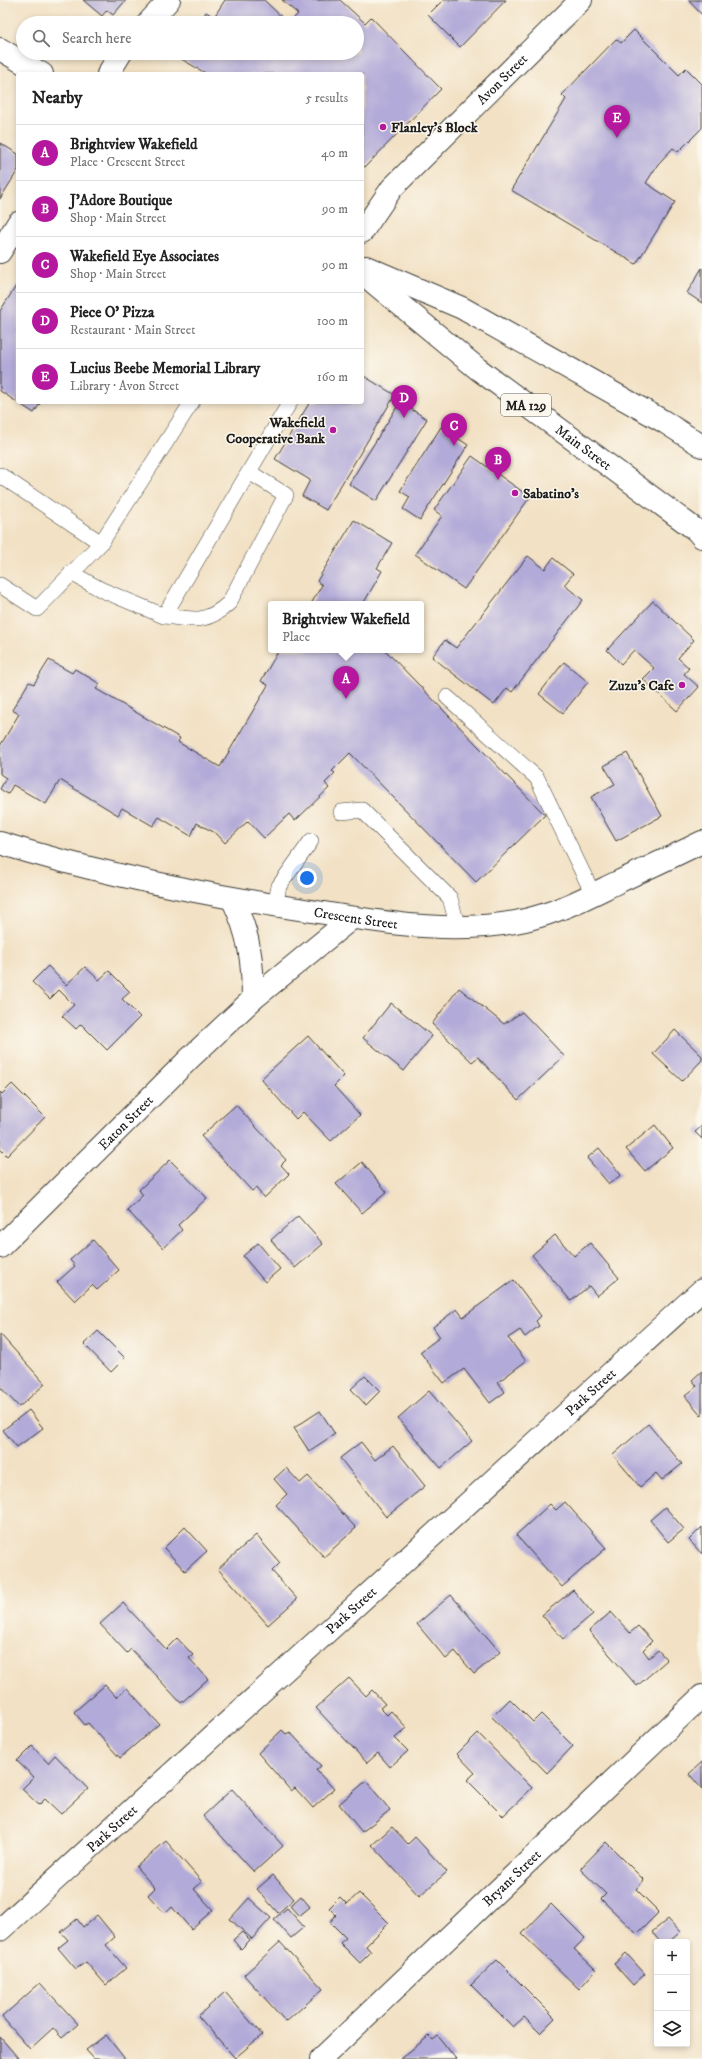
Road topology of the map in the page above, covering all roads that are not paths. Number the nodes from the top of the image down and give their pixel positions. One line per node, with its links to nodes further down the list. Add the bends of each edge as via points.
1 (169, 0): 3 (street)
2 (581, 0): 11 (street, Avon Street, via 392,188)
3 (154, 16)
4 (0, 49): 5 (street)
5 (16, 59)
6 (18, 60): 8 (street)
7 (117, 60): 9 (street)
8 (39, 72)
9 (109, 72)
10 (16, 226): 12 (street)
11 (364, 229)
12 (0, 252)
13 (364, 267): 17 (street, via 462,308 663,421)
14 (364, 275): 20 (street, Main Street / MA 129, via 478,369)
15 (191, 404): 21 (lane)
16 (289, 404): 18 (lane)
17 (702, 446)
18 (249, 472): 24 (lane); 24 (lane, via 286,495 229,602 216,615 198,620)
19 (0, 475): 21 (lane)
20 (700, 528)
21 (101, 543): 22 (lane)
22 (71, 573): 23 (lane, via 38,609); 24 (lane, via 102,590)
23 (0, 585)
24 (164, 616)
25 (448, 696): 30 (lane, via 537,778)
26 (341, 812): 34 (lane, via 362,810 450,898)
27 (311, 841): 32 (lane, via 278,886)
28 (702, 842): 30 (street, Crescent Street)
29 (0, 843): 31 (street, Crescent Street, via 92,870)
30 (593, 894): 34 (street, Crescent Street, via 527,920)
31 (233, 900): 32 (street, Crescent Street); 35 (street, via 244,922 250,947)
32 (275, 906): 33 (street, Crescent Street)
33 (352, 918): 34 (street, Crescent Street, via 422,927); 35 (street, Eaton Street)
34 (458, 928)
35 (253, 999): 36 (street, Eaton Street)
36 (0, 1247)
37 (702, 1290): 39 (street, Park Street)
38 (702, 1696): 40 (street, Bryant Street)
39 (0, 1930)
40 (322, 2059)

